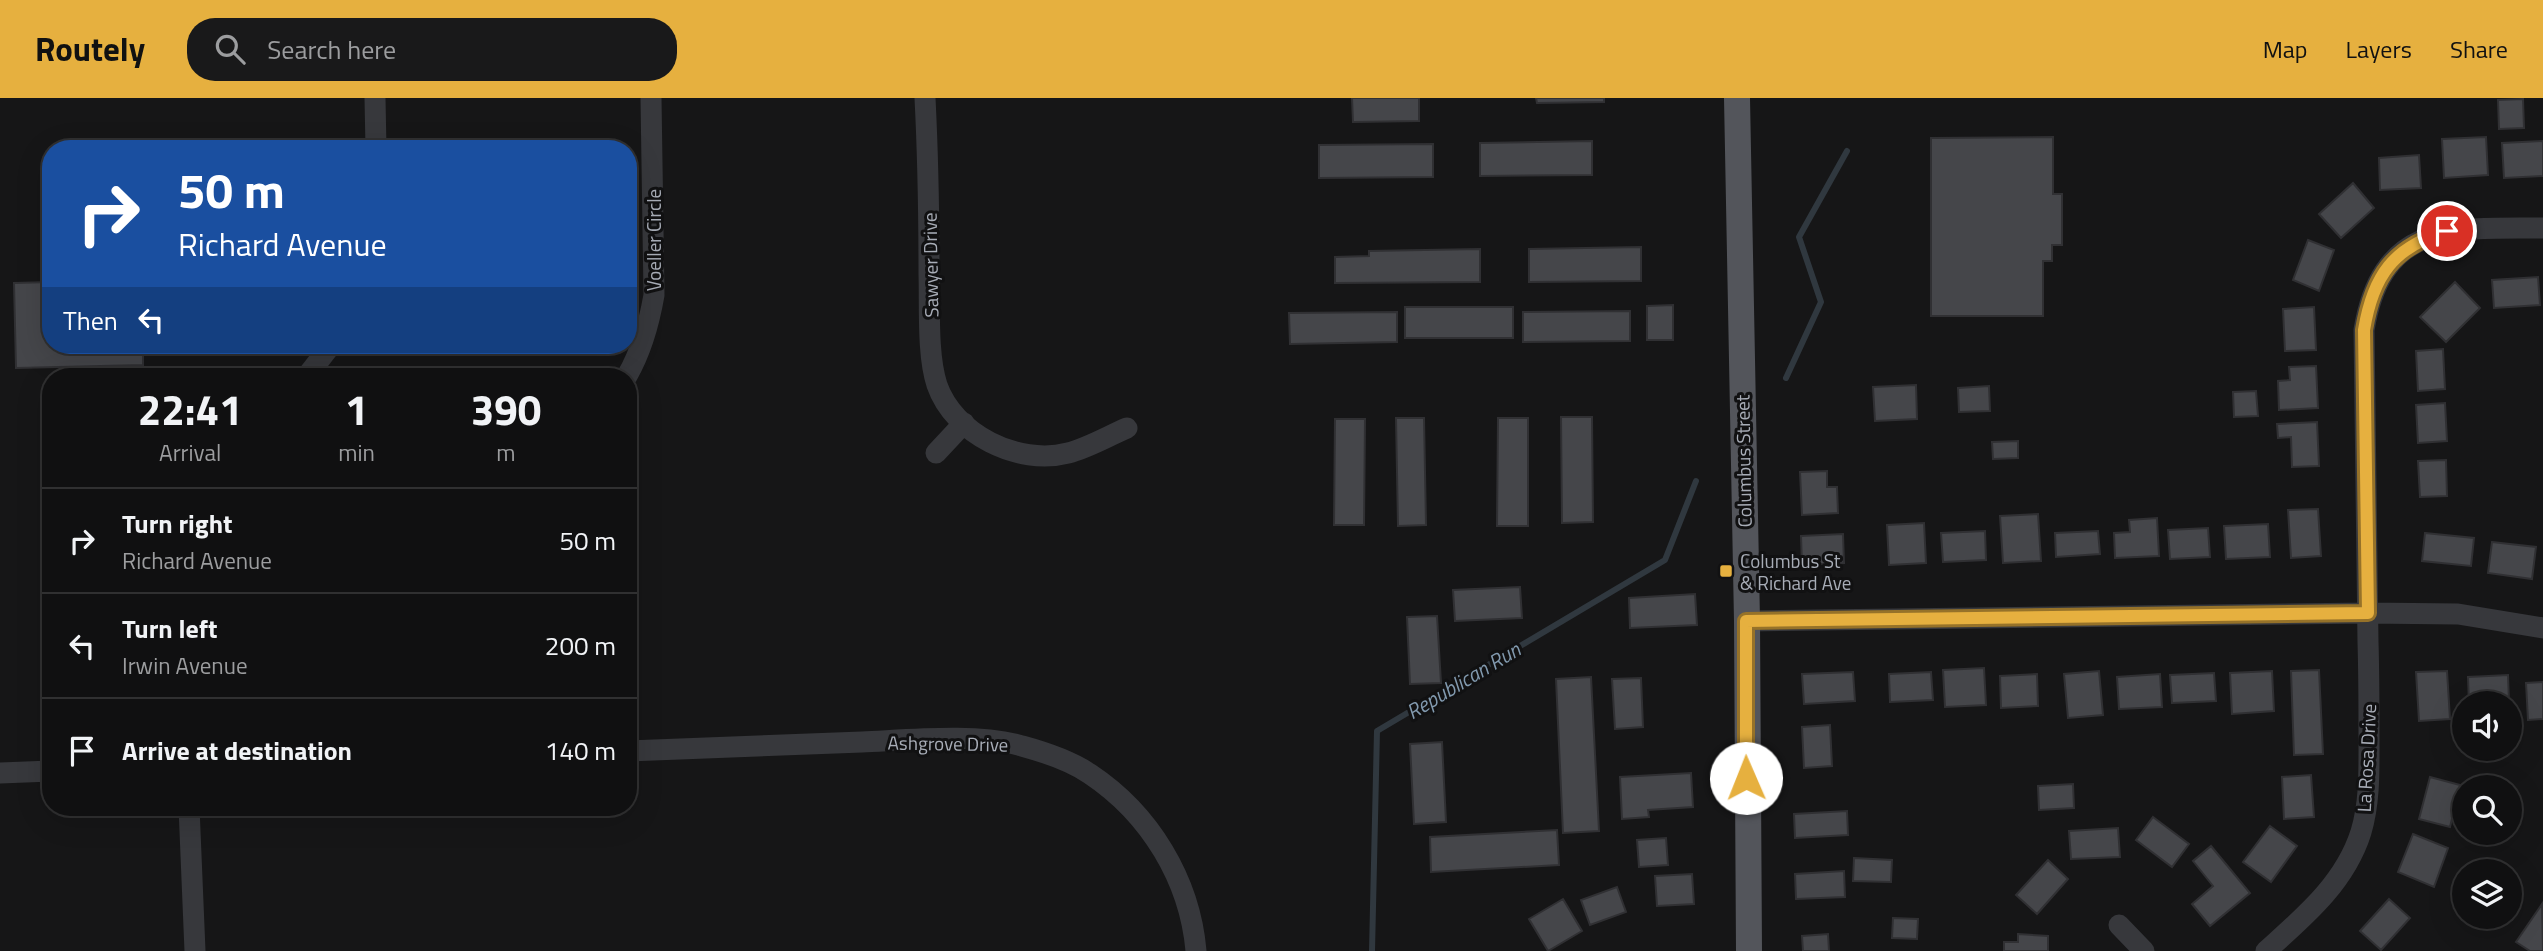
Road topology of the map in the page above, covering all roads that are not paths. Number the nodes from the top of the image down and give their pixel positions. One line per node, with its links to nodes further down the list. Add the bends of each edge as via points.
1 (375, 98): 5 (street)
2 (651, 98): 9 (street, Voeller Circle, via 654,295 645,337)
3 (925, 98): 10 (street, Sawyer Drive, via 934,367 943,398)
4 (1737, 98): 14 (main road, Columbus Street)
5 (376, 140)
6 (2543, 228): 13 (street, La Rosa Drive, via 2468,228 2427,237 2392,261 2372,293 2364,330)
7 (324, 354): 8 (street)
8 (313, 368)
9 (632, 368)
10 (964, 423): 11 (street, Sawyer Drive, via 1000,448 1041,455 1067,453); 12 (street)
11 (1127, 428)
12 (936, 453)
13 (2368, 613): 14 (street); 15 (street, via 2458,614); 25 (street, La Rosa Drive, via 2369,783 2361,832 2329,890)
14 (1746, 621): 23 (main road, Columbus Street)
15 (2543, 628)
16 (637, 751): 22 (street, Ashgrove Drive, via 982,740 1056,757 1090,774 1147,827 1171,863 1185,896)
17 (42, 771): 18 (street)
18 (0, 773)
19 (189, 816): 21 (street)
20 (2119, 925): 24 (street)
21 (195, 951)
22 (1196, 951)
23 (1749, 951)
24 (2144, 951)
25 (2266, 951)

